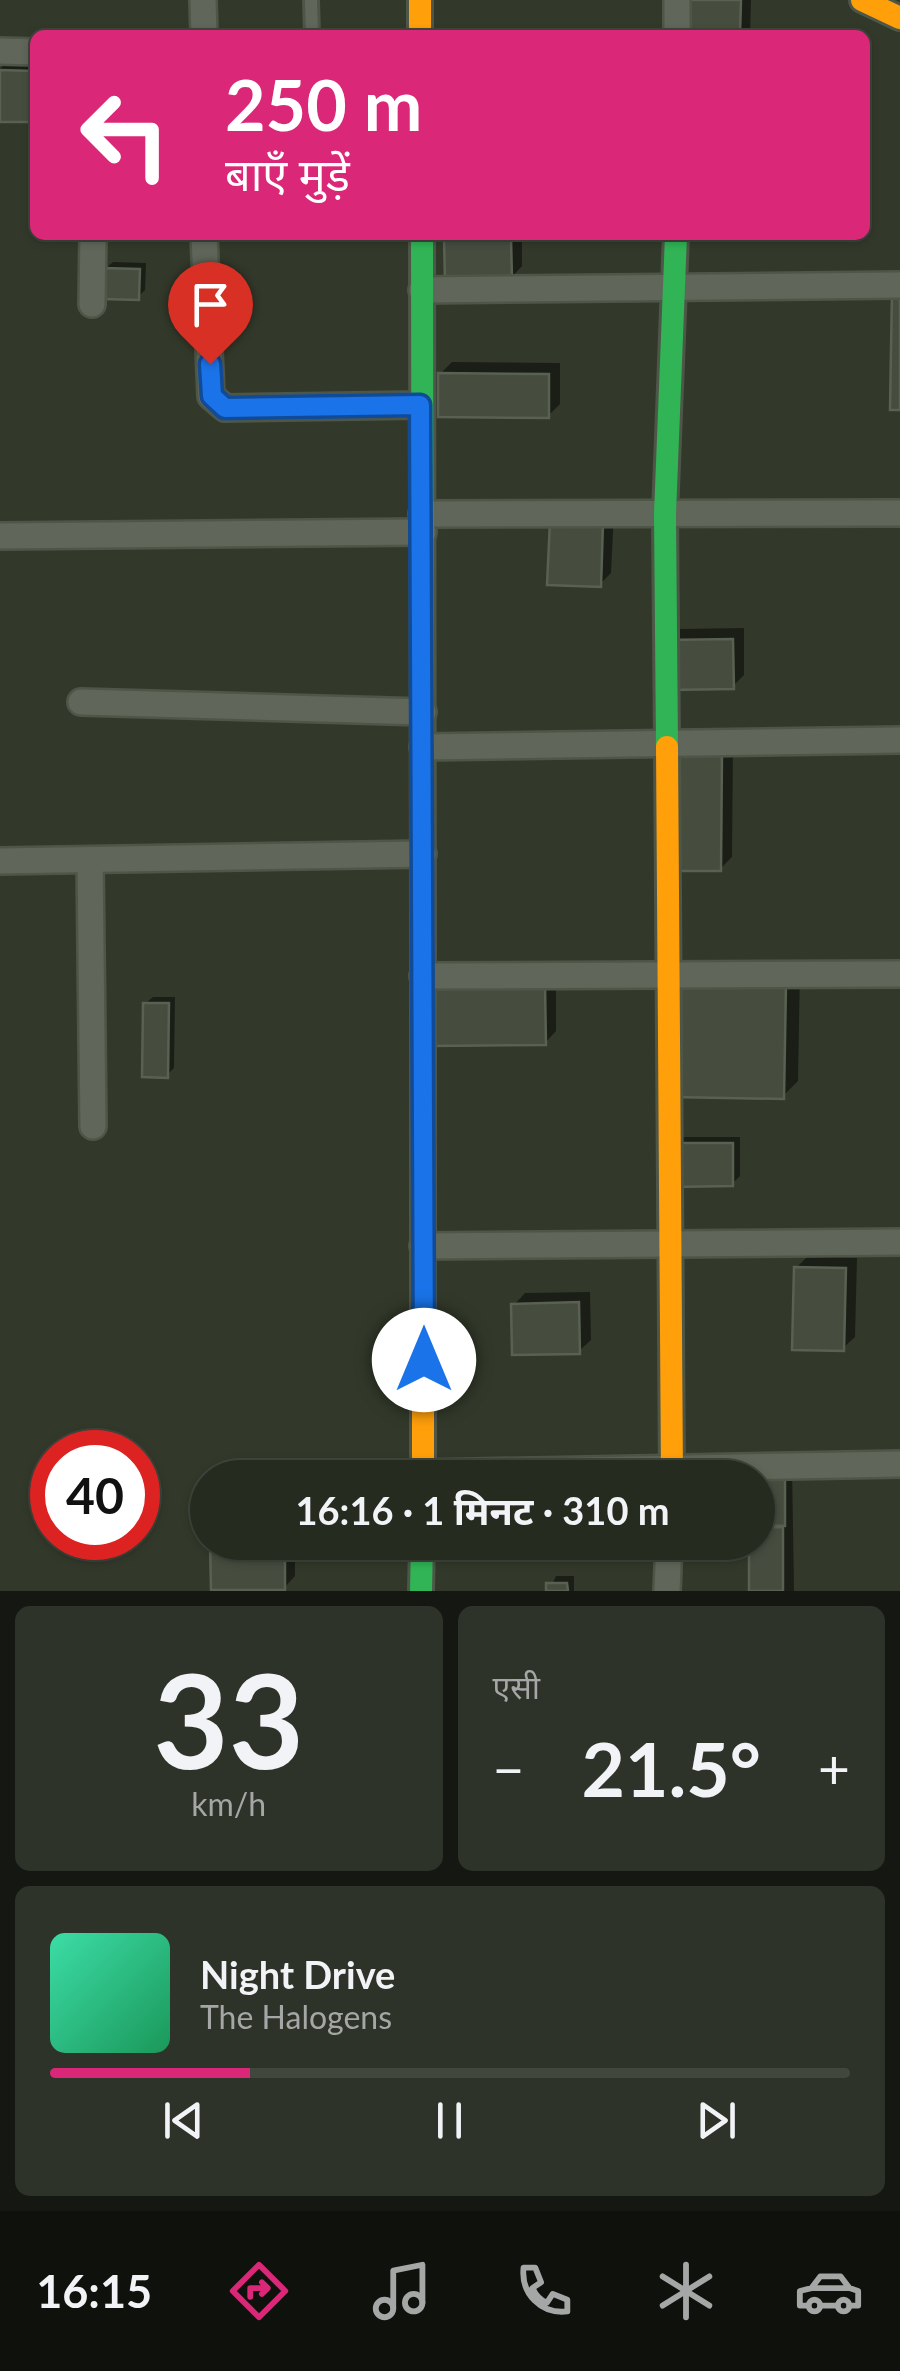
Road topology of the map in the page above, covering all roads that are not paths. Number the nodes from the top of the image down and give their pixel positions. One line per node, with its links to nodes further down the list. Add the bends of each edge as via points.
1 (203, 0): 7 (street)
2 (311, 0): 8 (lane)
3 (420, 0): 9 (street)
4 (677, 0): 10 (street)
5 (862, 0): 6 (street)
6 (900, 18)
7 (204, 30)
8 (312, 30)
9 (420, 30)
10 (676, 30)
11 (0, 51): 12 (street)
12 (30, 52)
13 (93, 240): 20 (street)
14 (204, 240): 21 (street, via 217,404)
15 (422, 240): 19 (street)
16 (676, 240): 18 (street)
17 (900, 285): 18 (street)
18 (675, 288): 19 (street); 23 (street)
19 (422, 290): 21 (street)
20 (92, 304)
21 (420, 405): 24 (street)
22 (900, 513): 23 (street)
23 (665, 514): 24 (street); 29 (street)
24 (423, 523): 25 (street); 27 (street)
25 (0, 536)
26 (81, 702): 27 (street)
27 (423, 712): 30 (street)
28 (900, 740): 29 (street)
29 (665, 744): 30 (street); 35 (street)
30 (423, 747): 31 (street)
31 (423, 854): 32 (street); 36 (street)
32 (90, 860): 33 (street); 37 (street)
33 (0, 861)
34 (900, 974): 35 (street)
35 (667, 975): 36 (street); 39 (street)
36 (423, 976): 40 (street)
37 (93, 1126)
38 (900, 1242): 39 (street)
39 (670, 1245): 40 (street); 42 (street)
40 (423, 1246): 41 (street)
41 (424, 1460)
42 (672, 1460)
43 (900, 1464): 44 (street)
44 (775, 1469)
45 (421, 1560): 47 (street)
46 (668, 1560): 48 (street)
47 (420, 1591)
48 (667, 1591)

